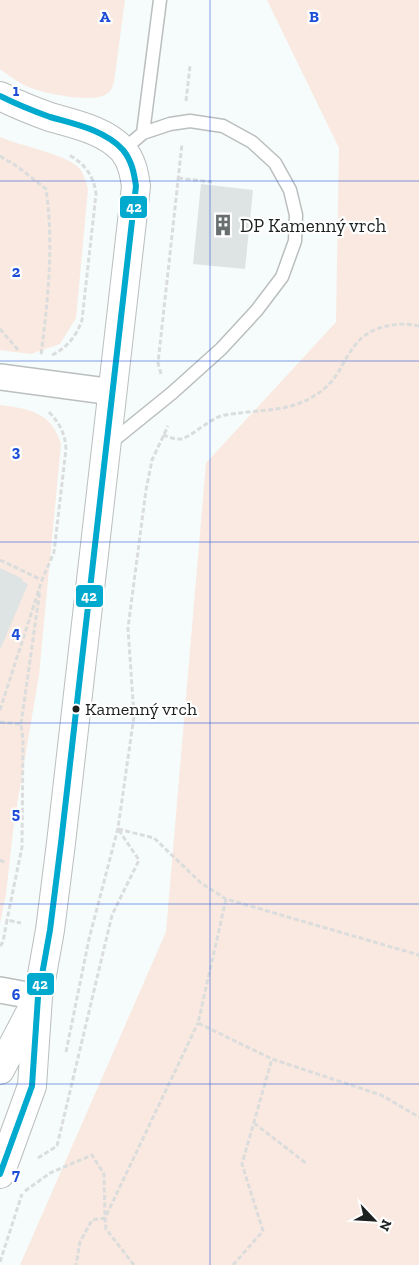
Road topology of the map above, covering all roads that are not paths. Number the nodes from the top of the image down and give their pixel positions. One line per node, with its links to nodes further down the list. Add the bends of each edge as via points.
1 (160, 0): 3 (lane)
2 (0, 96): 4 (street, via 30,110 96,132)
3 (143, 133): 4 (lane); 7 (lane, via 184,121 223,126 252,142 275,162 290,190 296,215 295,241 282,277 257,310 166,398)
4 (123, 150): 6 (street, via 131,162 136,186)
5 (0, 377): 6 (street)
6 (113, 392): 7 (street)
7 (107, 445): 9 (street, via 62,843)
8 (0, 990): 9 (street)
9 (38, 997): 10 (street); 11 (street, via 32,1086)
10 (0, 1070)
11 (0, 1174)

